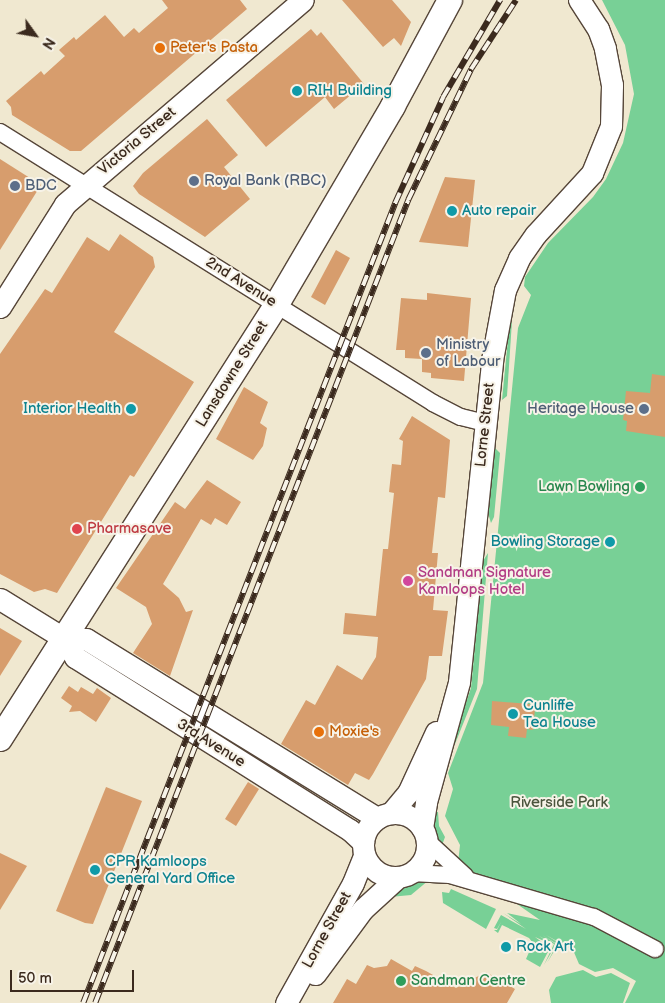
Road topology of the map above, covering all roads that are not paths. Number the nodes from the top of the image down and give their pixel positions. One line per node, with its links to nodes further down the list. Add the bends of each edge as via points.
1 (303, 0): 5 (street, Victoria Street)
2 (450, 0): 6 (main road, Lansdowne Street, via 393,106)
3 (579, 0): 8 (street, Lorne Street, via 598,29 605,48 612,85 611,126 592,173 536,234 510,275 498,319)
4 (0, 132): 5 (street, 2nd Avenue)
5 (84, 186): 6 (street, 2nd Avenue); 7 (street, Victoria Street, via 65,204)
6 (277, 304): 8 (street, 2nd Avenue, via 433,403 461,417); 10 (main road, Lansdowne Street)
7 (0, 307)
8 (485, 423): 11 (street, Lorne Street)
9 (0, 599): 10 (street, 3rd Avenue)
10 (65, 639): 12 (main road, Lansdowne Street); 13 (street, 3rd Avenue, via 86,639); 15 (street, 3rd Avenue, via 75,657 350,830)
11 (459, 682): 13 (street, Lorne Street, via 414,782); 14 (street, Lorne Street, via 426,802)
12 (0, 739)
13 (384, 816): 14 (street, via 409,816); 15 (street, via 365,833)
14 (425, 835): 16 (street, via 424,860); 17 (street, via 444,860)
15 (363, 849): 16 (street, via 381,875); 19 (street, Lorne Street, via 353,882)
16 (404, 876): 17 (street, via 450,875); 20 (street, Lorne Street, via 363,909)
17 (471, 880): 18 (street, via 498,891 594,917)
18 (655, 949)
19 (286, 1003)
20 (295, 1003)

